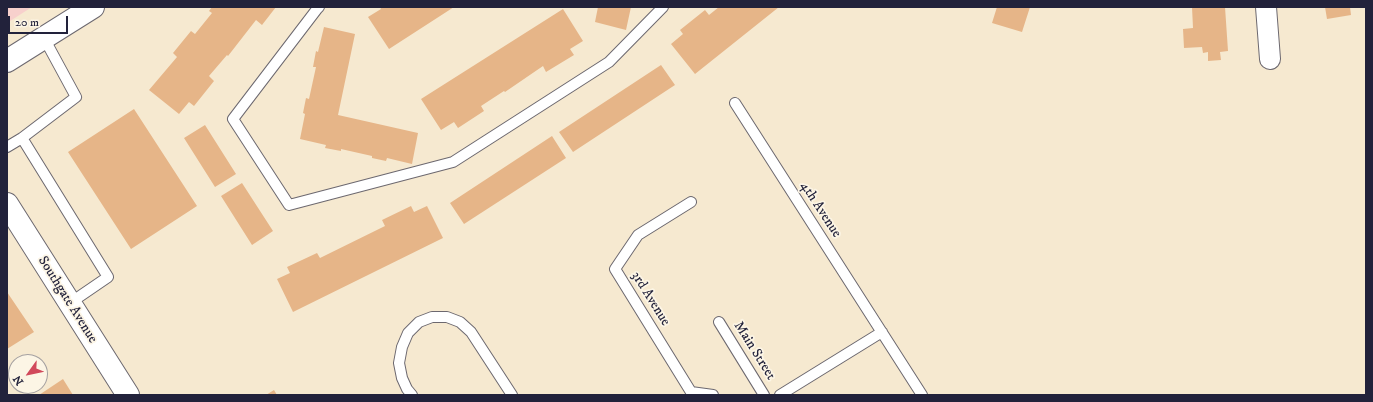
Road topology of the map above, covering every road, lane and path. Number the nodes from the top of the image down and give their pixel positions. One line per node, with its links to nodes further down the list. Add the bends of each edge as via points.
1 (320, 7): 2 (lane, via 233,119 289,206 453,162 609,62)
2 (663, 7)
3 (1266, 7): 6 (street)
4 (91, 8): 5 (street)
5 (44, 38): 7 (street); 9 (lane, via 76,97)
6 (1270, 58)
7 (7, 61)
8 (735, 103): 15 (lane, 4th Avenue)
9 (22, 138): 10 (lane); 13 (lane, via 108,277)
10 (7, 147)
11 (691, 202): 19 (lane, 3rd Avenue, via 638,235 614,269 691,392)
12 (7, 204): 13 (street, Southgate Avenue)
13 (70, 303): 16 (street, Southgate Avenue)
14 (719, 322): 20 (lane, Main Street)
15 (882, 332): 21 (lane); 22 (lane, 4th Avenue)
16 (128, 395)
17 (412, 395): 18 (lane, via 402,378 399,363 402,347 408,333 419,322 432,317 446,317 460,322 471,332)
18 (512, 395)
19 (713, 395)
20 (764, 395)
21 (780, 395)
22 (922, 395)

